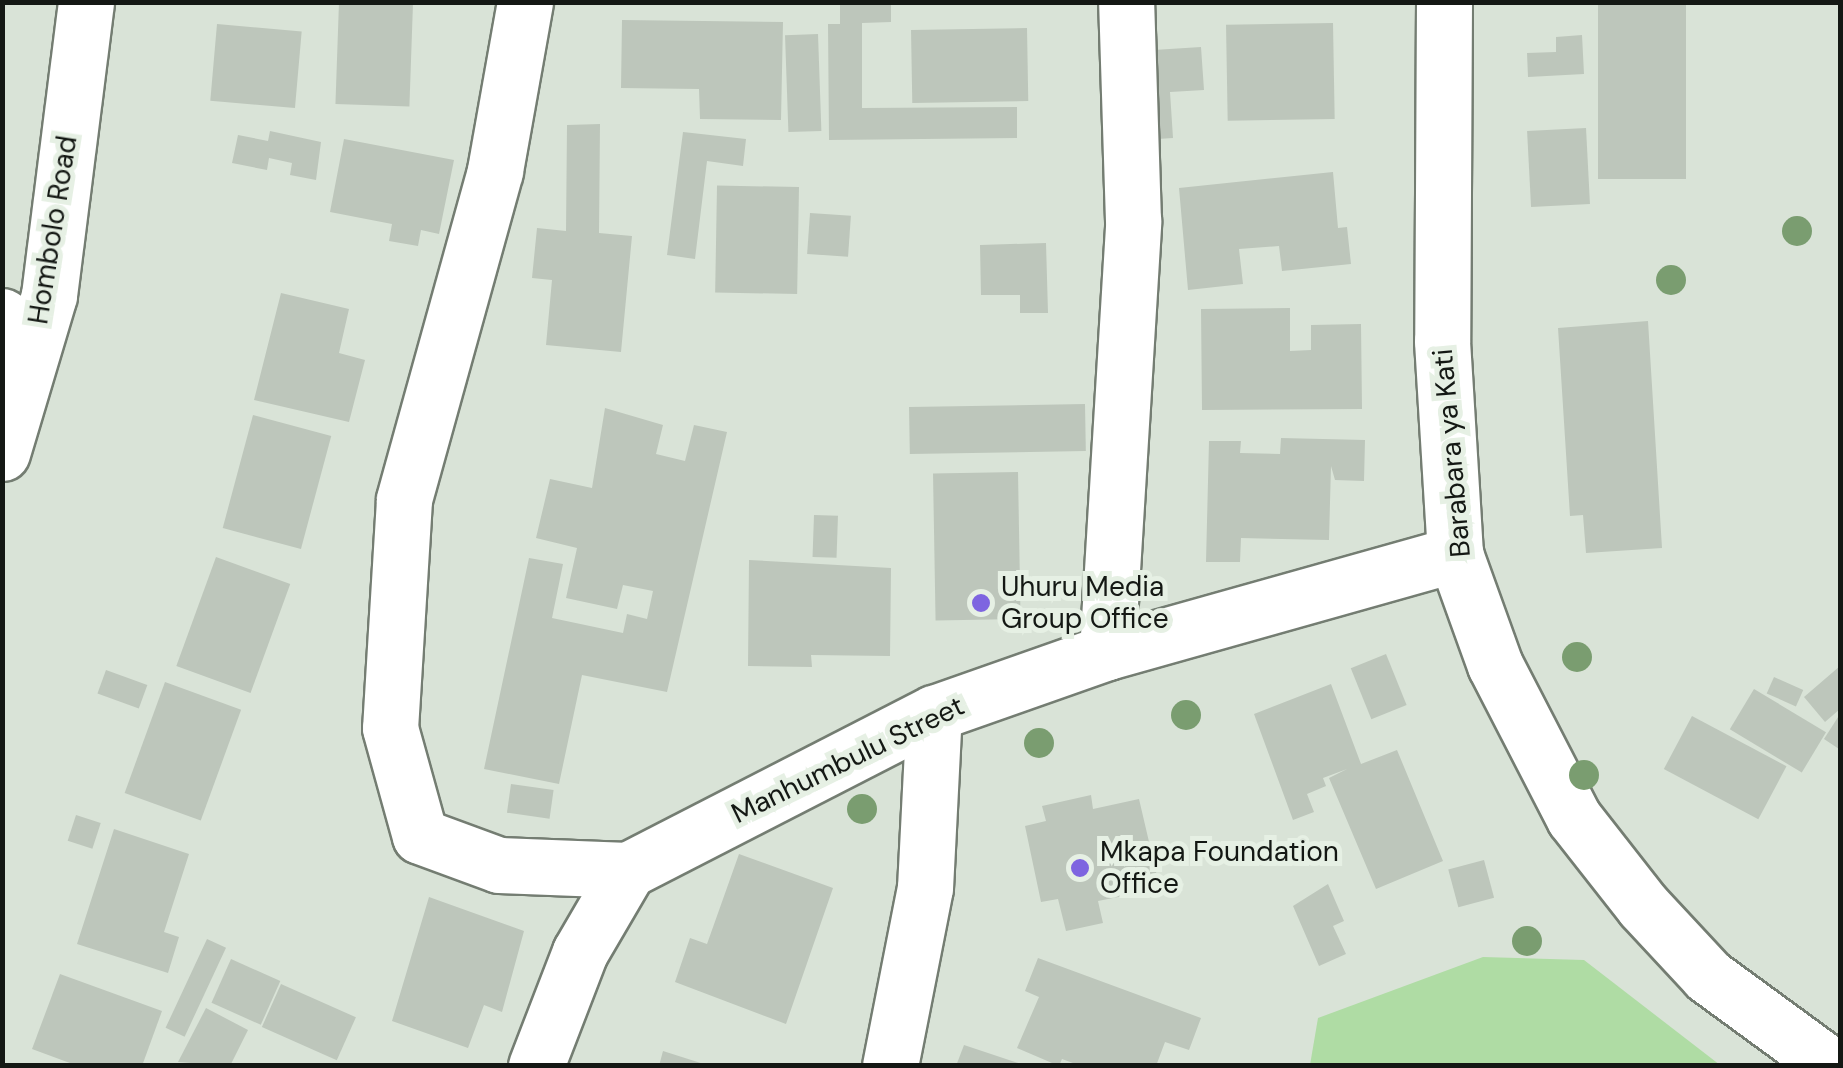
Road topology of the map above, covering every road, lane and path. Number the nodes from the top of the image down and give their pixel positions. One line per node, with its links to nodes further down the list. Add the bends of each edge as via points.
1 (86, 2): 5 (street, Hombolo Road, via 49,295)
2 (525, 2): 10 (street, via 495,171 404,500 390,728 420,836 500,865)
3 (1126, 2): 8 (street, via 1133,221)
4 (1444, 2): 7 (street, Barabara ya Kati, via 1442,341)
5 (19, 327): 6 (street, Hombolo Road)
6 (2, 453)
7 (1456, 554): 8 (street, Manhumbulu Street); 13 (street, Barabara ya Kati, via 1495,665 1574,818 1708,976)
8 (1107, 652): 9 (street, Manhumbulu Street)
9 (934, 713): 10 (street, Manhumbulu Street); 12 (street, via 925,888)
10 (628, 870): 11 (street, via 580,952)
11 (536, 1066)
12 (890, 1066)
13 (1831, 1066)

